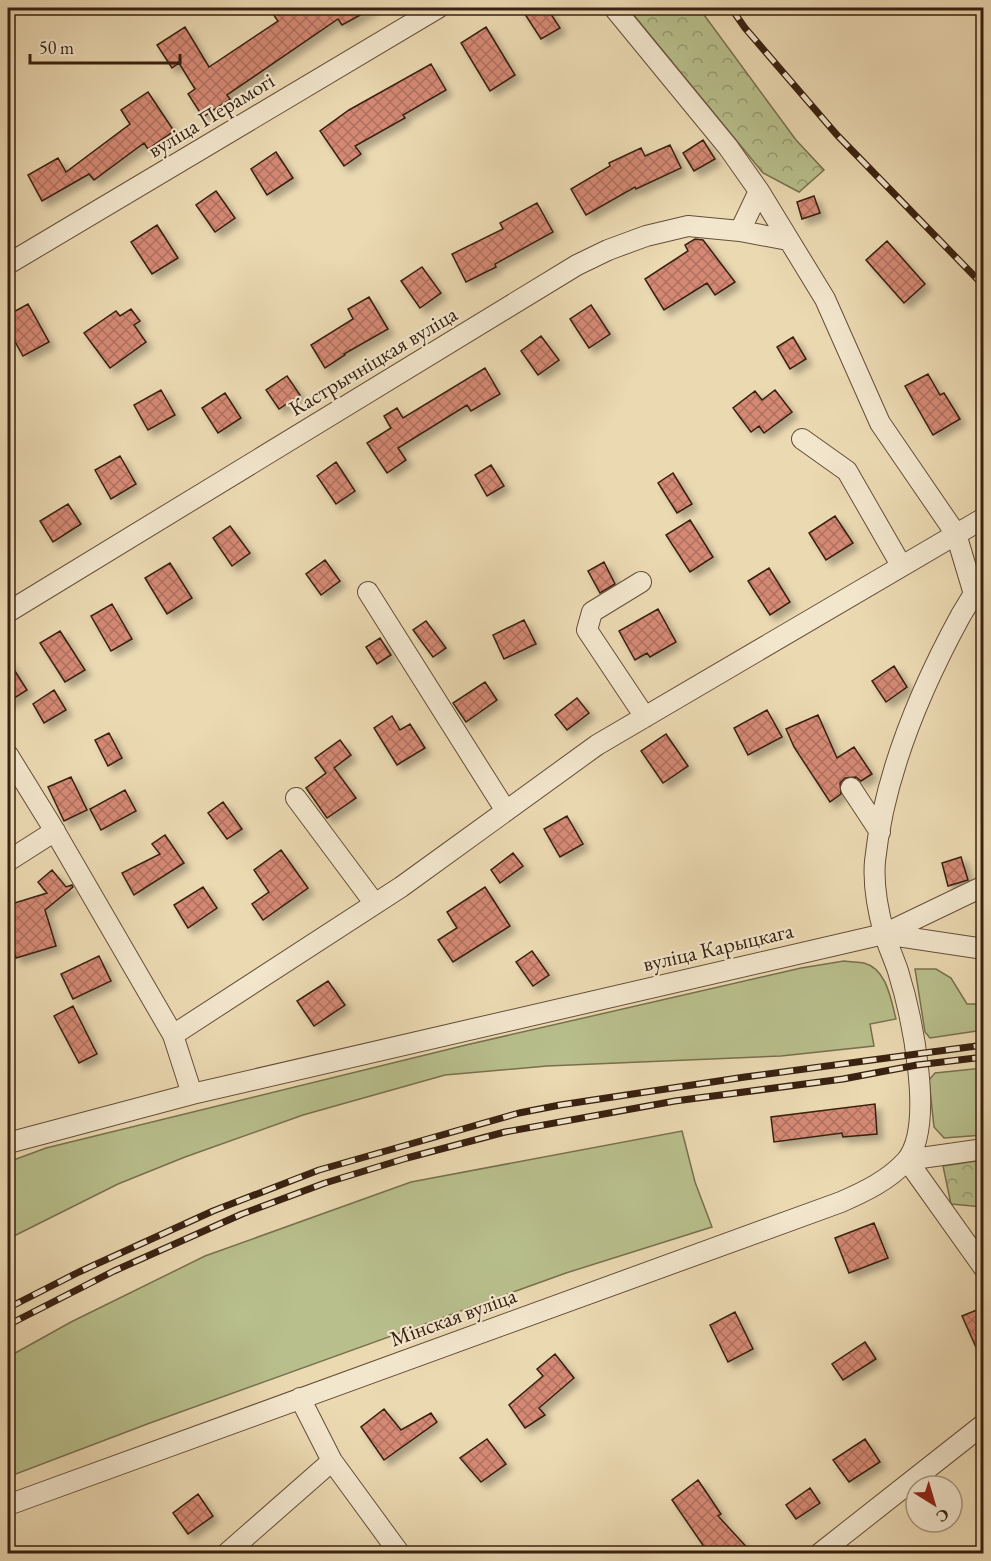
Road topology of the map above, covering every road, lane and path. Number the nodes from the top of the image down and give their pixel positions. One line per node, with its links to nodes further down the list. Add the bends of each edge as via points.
1 (438, 8): 6 (street, вуліца Перамогі)
2 (614, 8): 3 (street, via 728,147)
3 (759, 191): 4 (street); 5 (street)
4 (740, 231): 5 (street, Кастрычніцкая вуліца); 15 (street, Кастрычніцкая вуліца, via 688,226 636,239 577,265)
5 (788, 240): 9 (street, via 825,299 880,423)
6 (8, 264)
7 (802, 439): 10 (street, via 847,471)
8 (984, 518): 9 (street)
9 (956, 534): 10 (street); 14 (street)
10 (901, 565): 16 (street)
11 (984, 576): 14 (street)
12 (641, 582): 16 (street, via 592,612 587,630)
13 (368, 592): 20 (street)
14 (974, 594): 22 (street, via 921,700 893,770)
15 (8, 612)
16 (645, 717): 20 (street, via 597,744)
17 (8, 755): 21 (street)
18 (851, 788): 22 (street)
19 (296, 798): 25 (street)
20 (506, 811): 25 (street)
21 (55, 831): 23 (street); 28 (street)
22 (880, 832): 26 (street, via 875,863)
23 (8, 861)
24 (984, 886): 26 (street)
25 (375, 904): 28 (street)
26 (884, 933): 27 (street); 29 (street, вуліца Карыцкага); 32 (street, via 905,996 917,1065 919,1133)
27 (984, 948)
28 (173, 1035): 29 (street)
29 (192, 1094): 30 (street, вуліца Карыцкага)
30 (8, 1143)
31 (984, 1149): 32 (street)
32 (907, 1160): 33 (street); 34 (street, Мінская вуліца, via 866,1191 841,1202)
33 (984, 1268)
34 (300, 1398): 36 (street); 37 (street, Мінская вуліца)
35 (984, 1424): 40 (street)
36 (332, 1461): 38 (street); 39 (street)
37 (8, 1505)
38 (226, 1554)
39 (400, 1554)
40 (819, 1554)

